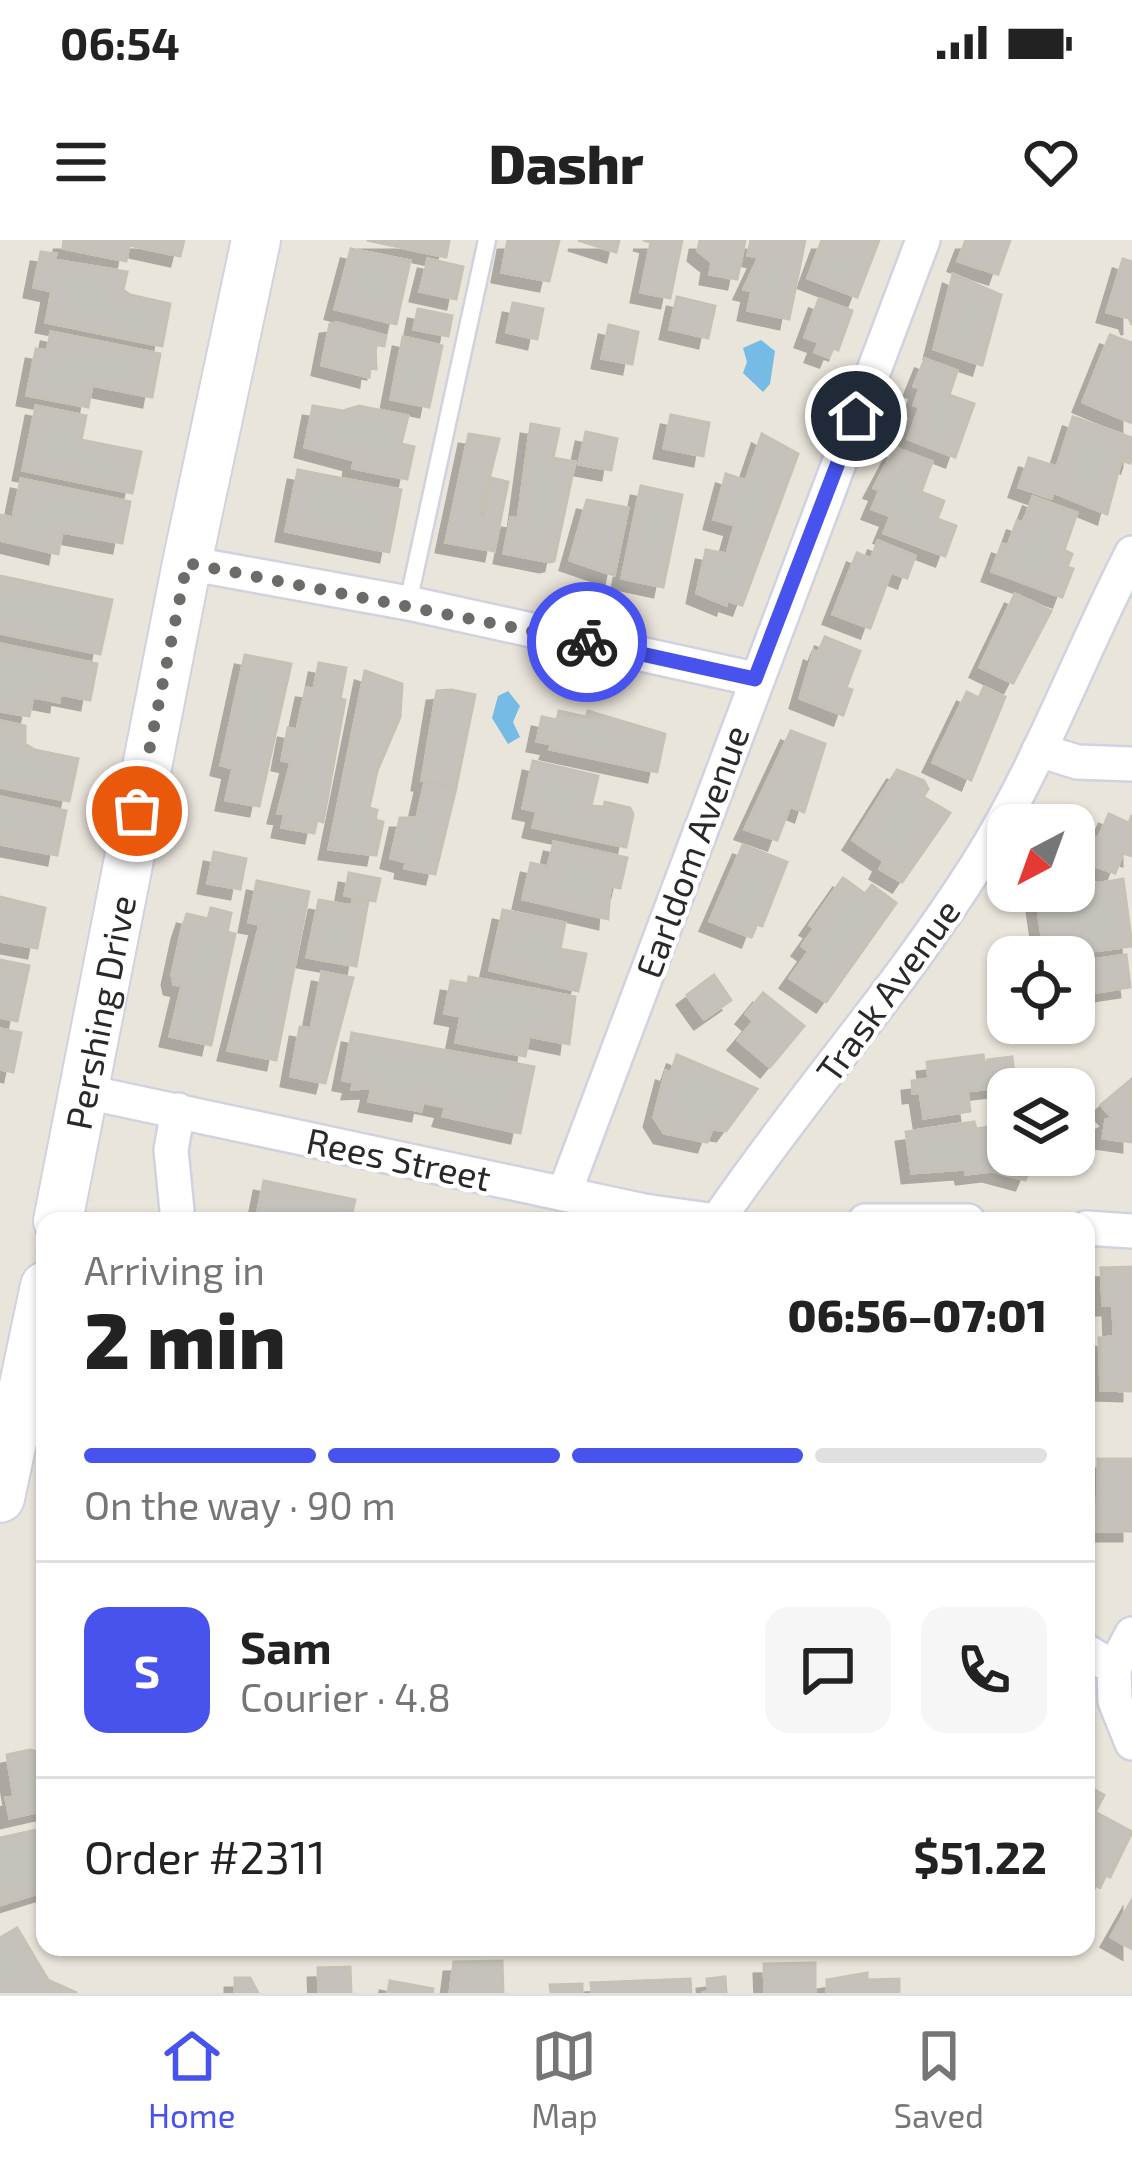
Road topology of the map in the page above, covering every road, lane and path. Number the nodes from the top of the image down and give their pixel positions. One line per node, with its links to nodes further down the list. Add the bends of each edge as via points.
1 (256, 240): 5 (main road, Pershing Drive)
2 (487, 240): 6 (lane)
3 (923, 240): 7 (street, Earldom Avenue)
4 (1132, 553): 8 (street, Trask Avenue)
5 (187, 563): 6 (street); 10 (main road, Pershing Drive)
6 (408, 603): 7 (street)
7 (755, 679): 12 (street, Earldom Avenue)
8 (1040, 750): 9 (street, via 1077,762); 16 (street, Trask Avenue, via 893,992)
9 (1132, 764)
10 (82, 1091): 11 (street, Rees Street); 13 (main road, Pershing Drive)
11 (178, 1110): 12 (street, Rees Street); 14 (street, via 171,1150)
12 (564, 1194): 15 (street, Rees Street)
13 (60, 1212)
14 (177, 1212)
15 (666, 1212)
16 (723, 1212)
17 (1095, 1229): 18 (street)
18 (1132, 1231)
19 (36, 1328): 20 (main road)
20 (0, 1498)
21 (1132, 1634): 22 (street)
22 (1100, 1659): 23 (street)
23 (1132, 1743)

